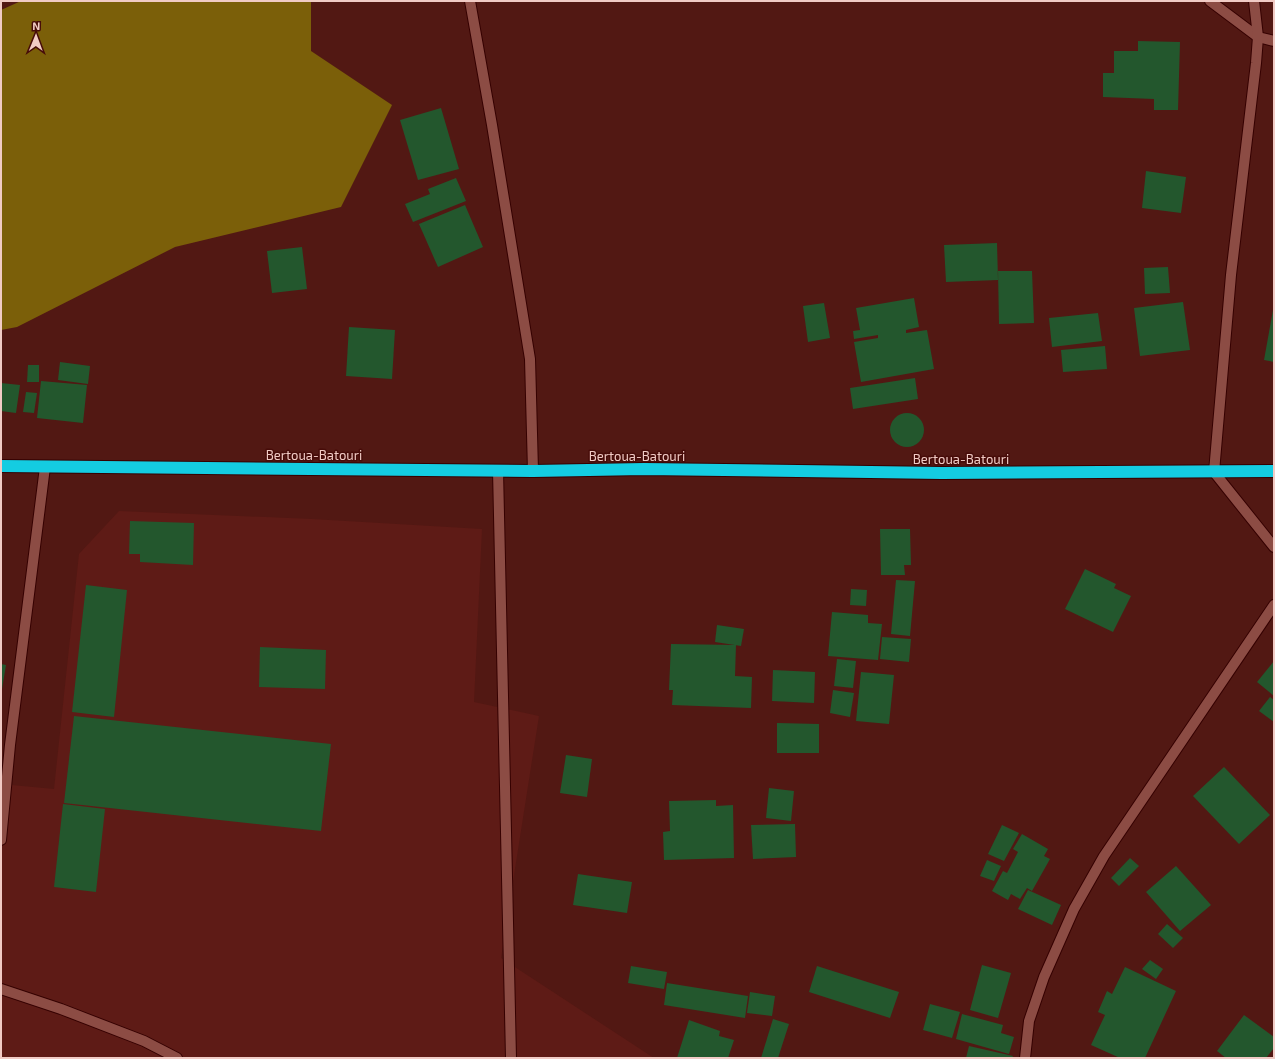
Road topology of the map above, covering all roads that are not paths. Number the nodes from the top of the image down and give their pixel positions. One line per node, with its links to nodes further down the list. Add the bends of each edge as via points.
1 (470, 1): 9 (street, via 530,359)
2 (1210, 1): 4 (street)
3 (1254, 1): 4 (street)
4 (1258, 37): 5 (street); 11 (street, via 1231,275)
5 (1274, 41)
6 (1, 466): 7 (highway, Bertoua-Batouri)
7 (45, 467): 8 (highway, Bertoua-Batouri); 14 (street, via 11,737)
8 (498, 470): 9 (highway, Bertoua-Batouri); 17 (street)
9 (533, 470): 11 (highway, Bertoua-Batouri)
10 (1274, 471): 11 (highway, Bertoua-Batouri)
11 (1214, 472): 12 (street)
12 (1274, 547)
13 (1274, 605): 18 (street, via 1104,856 1074,909 1044,977 1029,1021)
14 (1, 840)
15 (1, 989): 16 (street, via 144,1041)
16 (177, 1058)
17 (510, 1058)
18 (1025, 1058)

